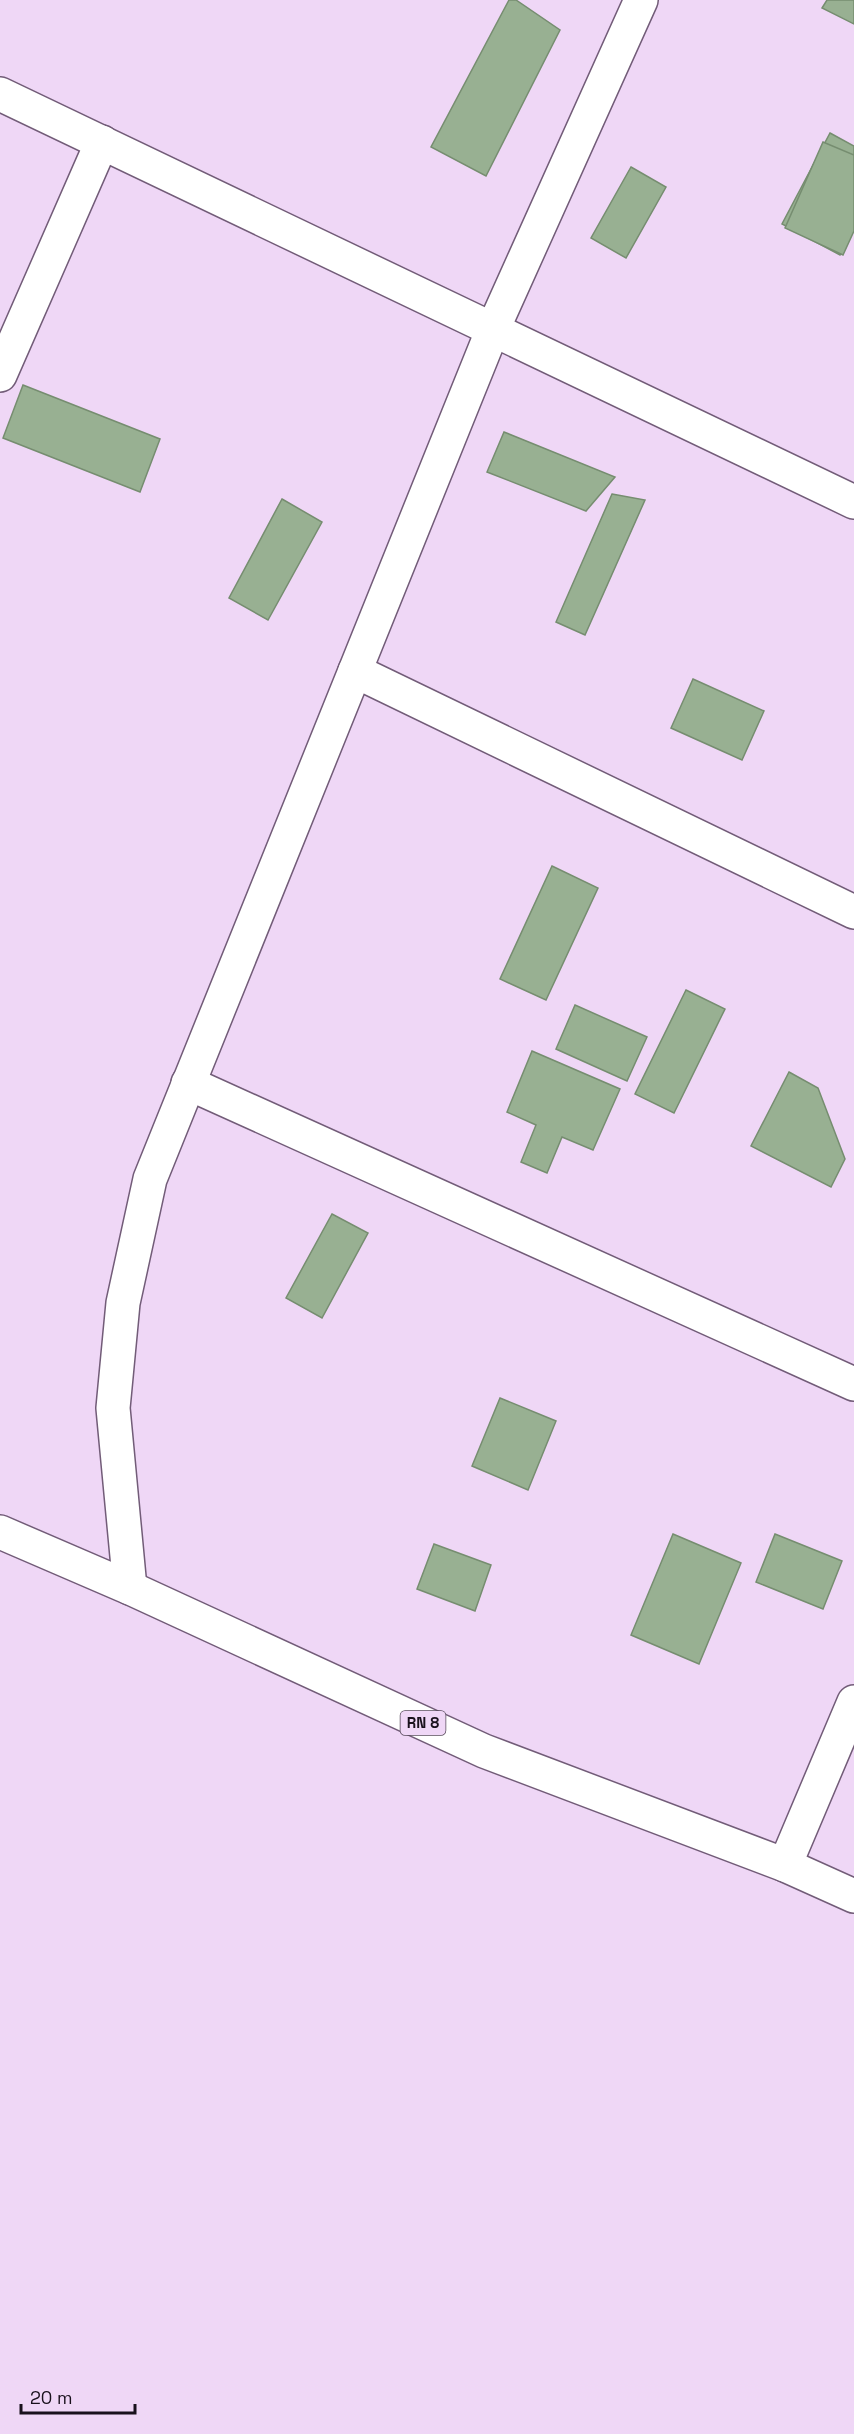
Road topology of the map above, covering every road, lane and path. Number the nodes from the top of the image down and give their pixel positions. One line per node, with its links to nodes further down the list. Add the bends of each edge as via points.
1 (641, 0): 4 (street)
2 (0, 94): 3 (street)
3 (102, 142): 4 (street); 5 (street)
4 (493, 329): 6 (street); 7 (street)
5 (0, 375)
6 (854, 502)
7 (355, 671): 8 (street); 9 (street)
8 (854, 912)
9 (188, 1083): 10 (street); 12 (street, via 150,1179 123,1303 113,1408)
10 (854, 1384)
11 (0, 1532): 12 (street, RN 8)
12 (130, 1587): 14 (street, RN 8, via 484,1751)
13 (854, 1702): 14 (street)
14 (785, 1865): 15 (street, RN 8)
15 (854, 1896)

